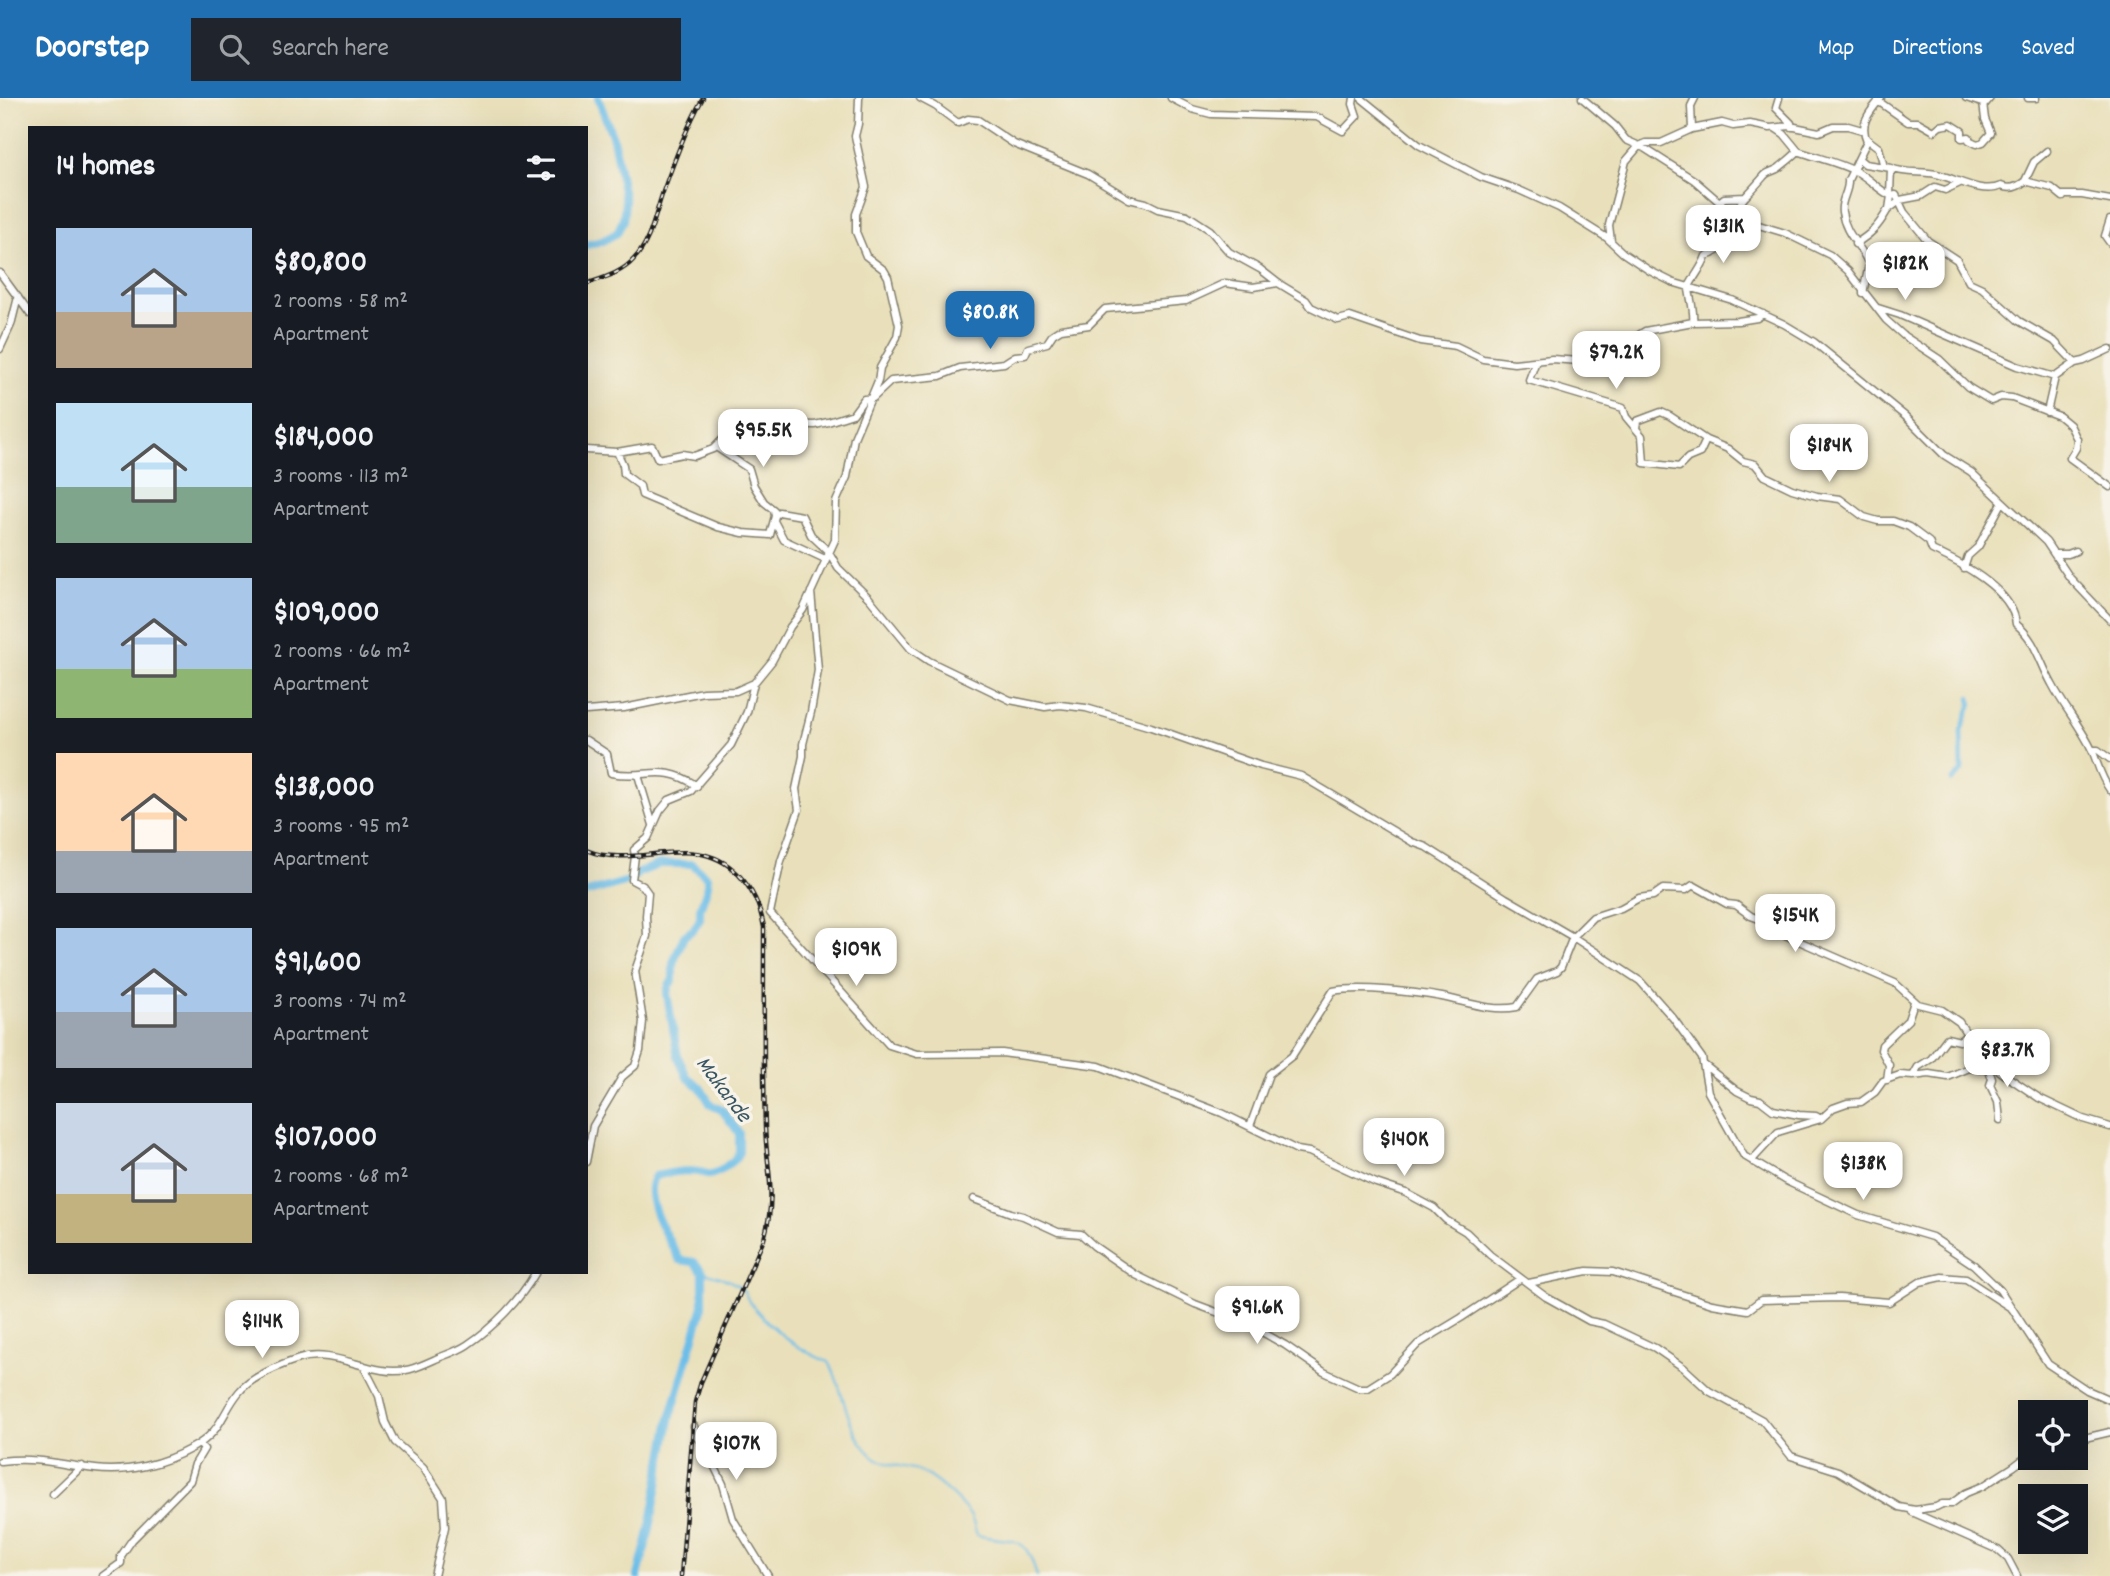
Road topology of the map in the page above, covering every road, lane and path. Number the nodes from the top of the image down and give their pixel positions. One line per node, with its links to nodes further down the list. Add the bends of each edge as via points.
1 (859, 98): 53 (street, via 855,136 866,187 856,214 856,232 866,256 888,277 899,325)
2 (920, 98): 40 (street, via 958,124 978,120 1014,144 1088,174 1129,199 1187,215 1210,230 1229,251)
3 (1171, 98): 4 (street, via 1211,114 1317,117 1343,131 1357,116)
4 (1354, 98)
5 (1361, 98): 36 (street, via 1419,145 1481,177 1553,205)
6 (1581, 98): 20 (street, via 1626,140)
7 (1695, 98): 17 (street)
8 (1779, 98): 16 (street, via 1776,108)
9 (1966, 98): 14 (street)
10 (1990, 98): 14 (street)
11 (2028, 98): 12 (street)
12 (2036, 98)
13 (1880, 100): 14 (street, via 1909,121 1934,131 1951,124 1962,131 1962,138 1969,137 1977,144 1991,132); 18 (street)
14 (1983, 103)
15 (1773, 127): 16 (street); 17 (street, via 1722,122); 21 (street)
16 (1792, 127): 18 (street, via 1819,132 1833,126)
17 (1692, 129): 20 (street, via 1661,144)
18 (1863, 130): 19 (street)
19 (1867, 139): 23 (street); 24 (street, via 1879,148)
20 (1639, 146): 32 (street, via 1694,180); 36 (street, via 1626,161 1609,225)
21 (1798, 151): 25 (street); 29 (street, via 1766,173)
22 (2046, 151): 26 (street, via 2030,167)
23 (1859, 159): 24 (street); 25 (street)
24 (1891, 169): 27 (street, via 1937,174); 28 (street)
25 (1852, 170): 28 (street); 38 (street, via 1841,208)
26 (2025, 181): 27 (street, via 1987,190); 31 (street, via 2052,188 2063,197 2082,195)
27 (1962, 183): 30 (street)
28 (1891, 195): 30 (street); 33 (street)
29 (1745, 197): 32 (street); 34 (street)
30 (1900, 200): 33 (street); 51 (street, via 1928,241 1956,260 1969,282 2019,321 2054,341)
31 (2110, 201)
32 (1719, 202): 34 (street)
33 (1889, 209): 38 (street, via 1877,229)
34 (1737, 217): 41 (street, via 1724,247 1706,256); 42 (street, via 1830,255)
35 (2110, 220): 37 (street, via 2105,236)
36 (1611, 243): 41 (street, via 1650,271)
37 (2110, 243)
38 (1855, 244): 42 (street, via 1869,265)
39 (0, 273): 43 (street)
40 (1278, 283): 50 (street, via 1338,320 1350,317 1420,341 1456,345 1483,359); 53 (street, via 1253,287 1225,283 1178,303 1105,309 1089,324 1061,329 1049,341 1028,348 1024,356 940,376 891,381)
41 (1689, 286): 46 (street); 47 (street)
42 (1863, 293): 44 (street)
43 (18, 297): 45 (street); 48 (street)
44 (1876, 307): 52 (street, via 2017,366); 54 (street, via 1904,337 1950,368 1968,387 1991,401 2012,398)
45 (28, 311)
46 (1763, 314): 47 (street, via 1738,321); 61 (street, via 1814,342 1944,454 1972,472)
47 (1693, 322): 50 (street, via 1645,331 1579,362)
48 (0, 349)
49 (2110, 349): 51 (street)
50 (1536, 361): 55 (street, via 1529,380 1623,408)
51 (2075, 363): 52 (street)
52 (2055, 377): 54 (street)
53 (869, 399): 57 (street, via 853,414 815,425 731,430); 64 (street, via 854,438 848,477 836,502 835,540)
54 (2047, 412): 60 (street, via 2070,425 2077,439 2070,458)
55 (1636, 428): 56 (street, via 1637,421 1661,412); 56 (street, via 1642,436 1644,463 1679,467 1700,453)
56 (1706, 440): 67 (street, via 1792,489 1840,499 1864,517 1909,527 1929,542 1932,550)
57 (716, 447): 59 (street, via 694,456 659,460 653,446); 62 (street, via 749,469 754,486 774,510)
58 (588, 450): 59 (street)
59 (617, 452): 62 (street, via 625,475 640,485 642,495 659,504 743,533 771,535)
60 (2110, 487)
61 (2002, 503): 65 (street); 67 (street)
62 (774, 519): 64 (street, via 781,511 802,516 811,535); 66 (street, via 784,540)
63 (2076, 551): 65 (street)
64 (829, 552): 66 (street); 79 (street, via 838,569 911,649 953,674 1010,701 1086,708 1301,776)
65 (2054, 554): 69 (street)
66 (825, 559): 68 (street)
67 (1964, 568): 73 (street, via 1983,578 2015,610 2016,624 2028,634 2051,683)
68 (811, 592): 70 (street, via 772,661); 90 (street, via 818,670 796,789 799,810 781,862 772,916 877,1035 900,1050 1002,1053 1099,1066)
69 (2110, 620)
70 (754, 683): 71 (street, via 736,691); 76 (street, via 739,731)
71 (588, 711)
72 (588, 741): 75 (street, via 607,754 611,773)
73 (2092, 750): 74 (street); 77 (street, via 2099,775)
74 (2110, 759)
75 (638, 775): 76 (street, via 668,772); 78 (street)
76 (697, 786): 78 (street, via 670,799)
77 (2110, 790)
78 (653, 825): 92 (street, via 648,838 633,851 632,880 648,893 647,936 635,974 643,1021 640,1051 635,1066 622,1077 593,1126)
79 (1573, 937): 80 (street, via 1593,916 1653,897 1663,889 1686,890 1693,885 1785,935 1895,983); 82 (street, via 1640,981 1673,1018); 90 (street, via 1558,971 1541,975 1517,1007 1496,1009 1375,990 1333,991 1292,1056 1269,1074)
80 (1914, 1002): 81 (street, via 1942,1010 1959,1022); 86 (street, via 1908,1020 1882,1045 1889,1065)
81 (1966, 1035): 83 (street); 84 (street, via 1959,1041 1947,1038)
82 (1703, 1064): 85 (street); 87 (street)
83 (1990, 1065): 84 (street, via 1948,1077); 89 (street, via 1990,1085); 91 (street, via 2039,1098)
84 (1913, 1076): 86 (street, via 1900,1074)
85 (1722, 1079): 87 (street); 88 (street, via 1773,1110)
86 (1887, 1080): 88 (street, via 1868,1098 1833,1108)
87 (1707, 1084): 93 (street, via 1744,1156)
88 (1821, 1119): 93 (street, via 1778,1132)
89 (2000, 1120)
90 (1250, 1126): 96 (street, via 1434,1208)
91 (2110, 1127)
92 (588, 1152)
93 (1753, 1162): 98 (street, via 1858,1215 1932,1237 1974,1265)
94 (974, 1199): 96 (street, via 1058,1231 1081,1234 1136,1275 1246,1323 1359,1388 1390,1374 1418,1343)
95 (535, 1274): 99 (street, via 509,1309 466,1346 412,1370)
96 (1520, 1279): 97 (street)
97 (1529, 1283): 98 (street, via 1587,1271 1613,1272 1712,1304 1748,1310 1761,1300 1839,1298 1889,1303 1920,1282 1942,1277 1966,1279); 109 (street, via 1574,1314 1618,1330 1668,1357 1709,1391 1762,1420 1791,1456 1838,1471)
98 (2012, 1309): 100 (street, via 2048,1364)
99 (363, 1365): 104 (street, via 306,1357 258,1376 241,1390 222,1422); 111 (street, via 395,1442 423,1467 443,1498 445,1527)
100 (2110, 1400)
101 (694, 1426): 112 (street, via 723,1484 733,1519)
102 (2110, 1432): 103 (street)
103 (2088, 1437)
104 (199, 1444): 107 (street, via 141,1468); 110 (street, via 204,1450 190,1481 132,1540 121,1563)
105 (0, 1461): 107 (street, via 32,1458)
106 (2018, 1464): 109 (street, via 1951,1504)
107 (82, 1466): 108 (street)
108 (53, 1494)
109 (1909, 1510): 113 (street, via 1998,1550)
110 (103, 1576)
111 (434, 1576)
112 (768, 1576)
113 (2017, 1576)

